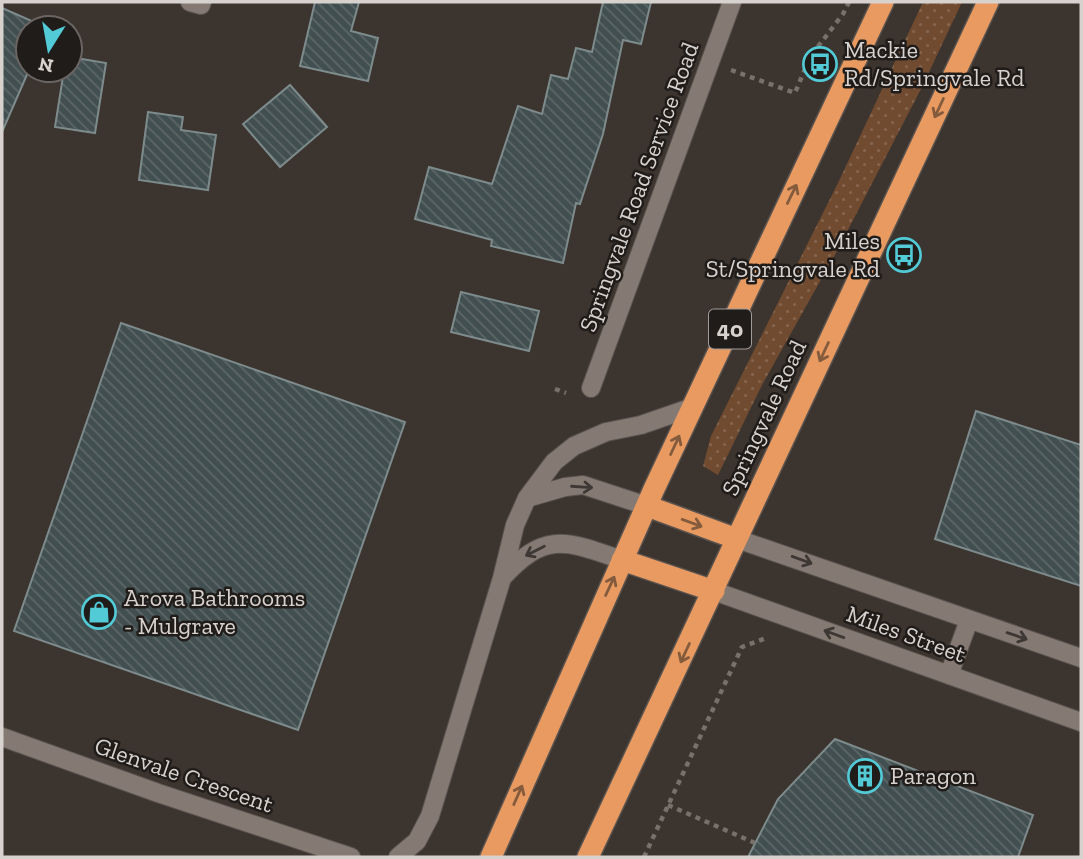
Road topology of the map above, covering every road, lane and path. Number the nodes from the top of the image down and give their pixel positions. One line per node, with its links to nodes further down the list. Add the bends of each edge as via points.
1 (190, 2): 2 (street)
2 (202, 2)
3 (732, 2): 7 (street, Springvale Road Service Road)
4 (849, 2): 7 (path, via 810,57 795,93)
5 (883, 2): 9 (highway, 40, one-way to 5)
6 (988, 2): 12 (highway, Springvale Road, one-way to 12)
7 (710, 62): 8 (street, Springvale Road Service Road)
8 (591, 388)
9 (692, 407): 10 (street, via 574,446 554,462); 11 (highway, 40, one-way to 9)
10 (527, 498): 11 (street, one-way to 11, via 583,485); 14 (street)
11 (647, 506): 12 (highway, one-way to 12); 13 (highway, 40)
12 (737, 539): 15 (highway, Springvale Road); 16 (street, Miles Street, one-way to 16)
13 (622, 560): 14 (street, one-way to 14, via 559,543 534,550); 15 (highway); 26 (highway, 40, one-way to 13)
14 (502, 578): 25 (street, via 430,816 417,841)
15 (714, 591): 19 (street, Miles Street, one-way to 15); 27 (highway, Springvale Road, one-way to 27)
16 (969, 620): 18 (street, Miles Street, one-way to 18); 19 (street)
17 (742, 647): 22 (path)
18 (1081, 658)
19 (949, 675): 20 (street, Miles Street)
20 (1081, 722)
21 (2, 737): 24 (street, Glenvale Crescent)
22 (668, 805): 23 (path); 28 (path)
23 (755, 843)
24 (351, 857)
25 (398, 857)
26 (491, 857)
27 (589, 857)
28 (644, 857)

